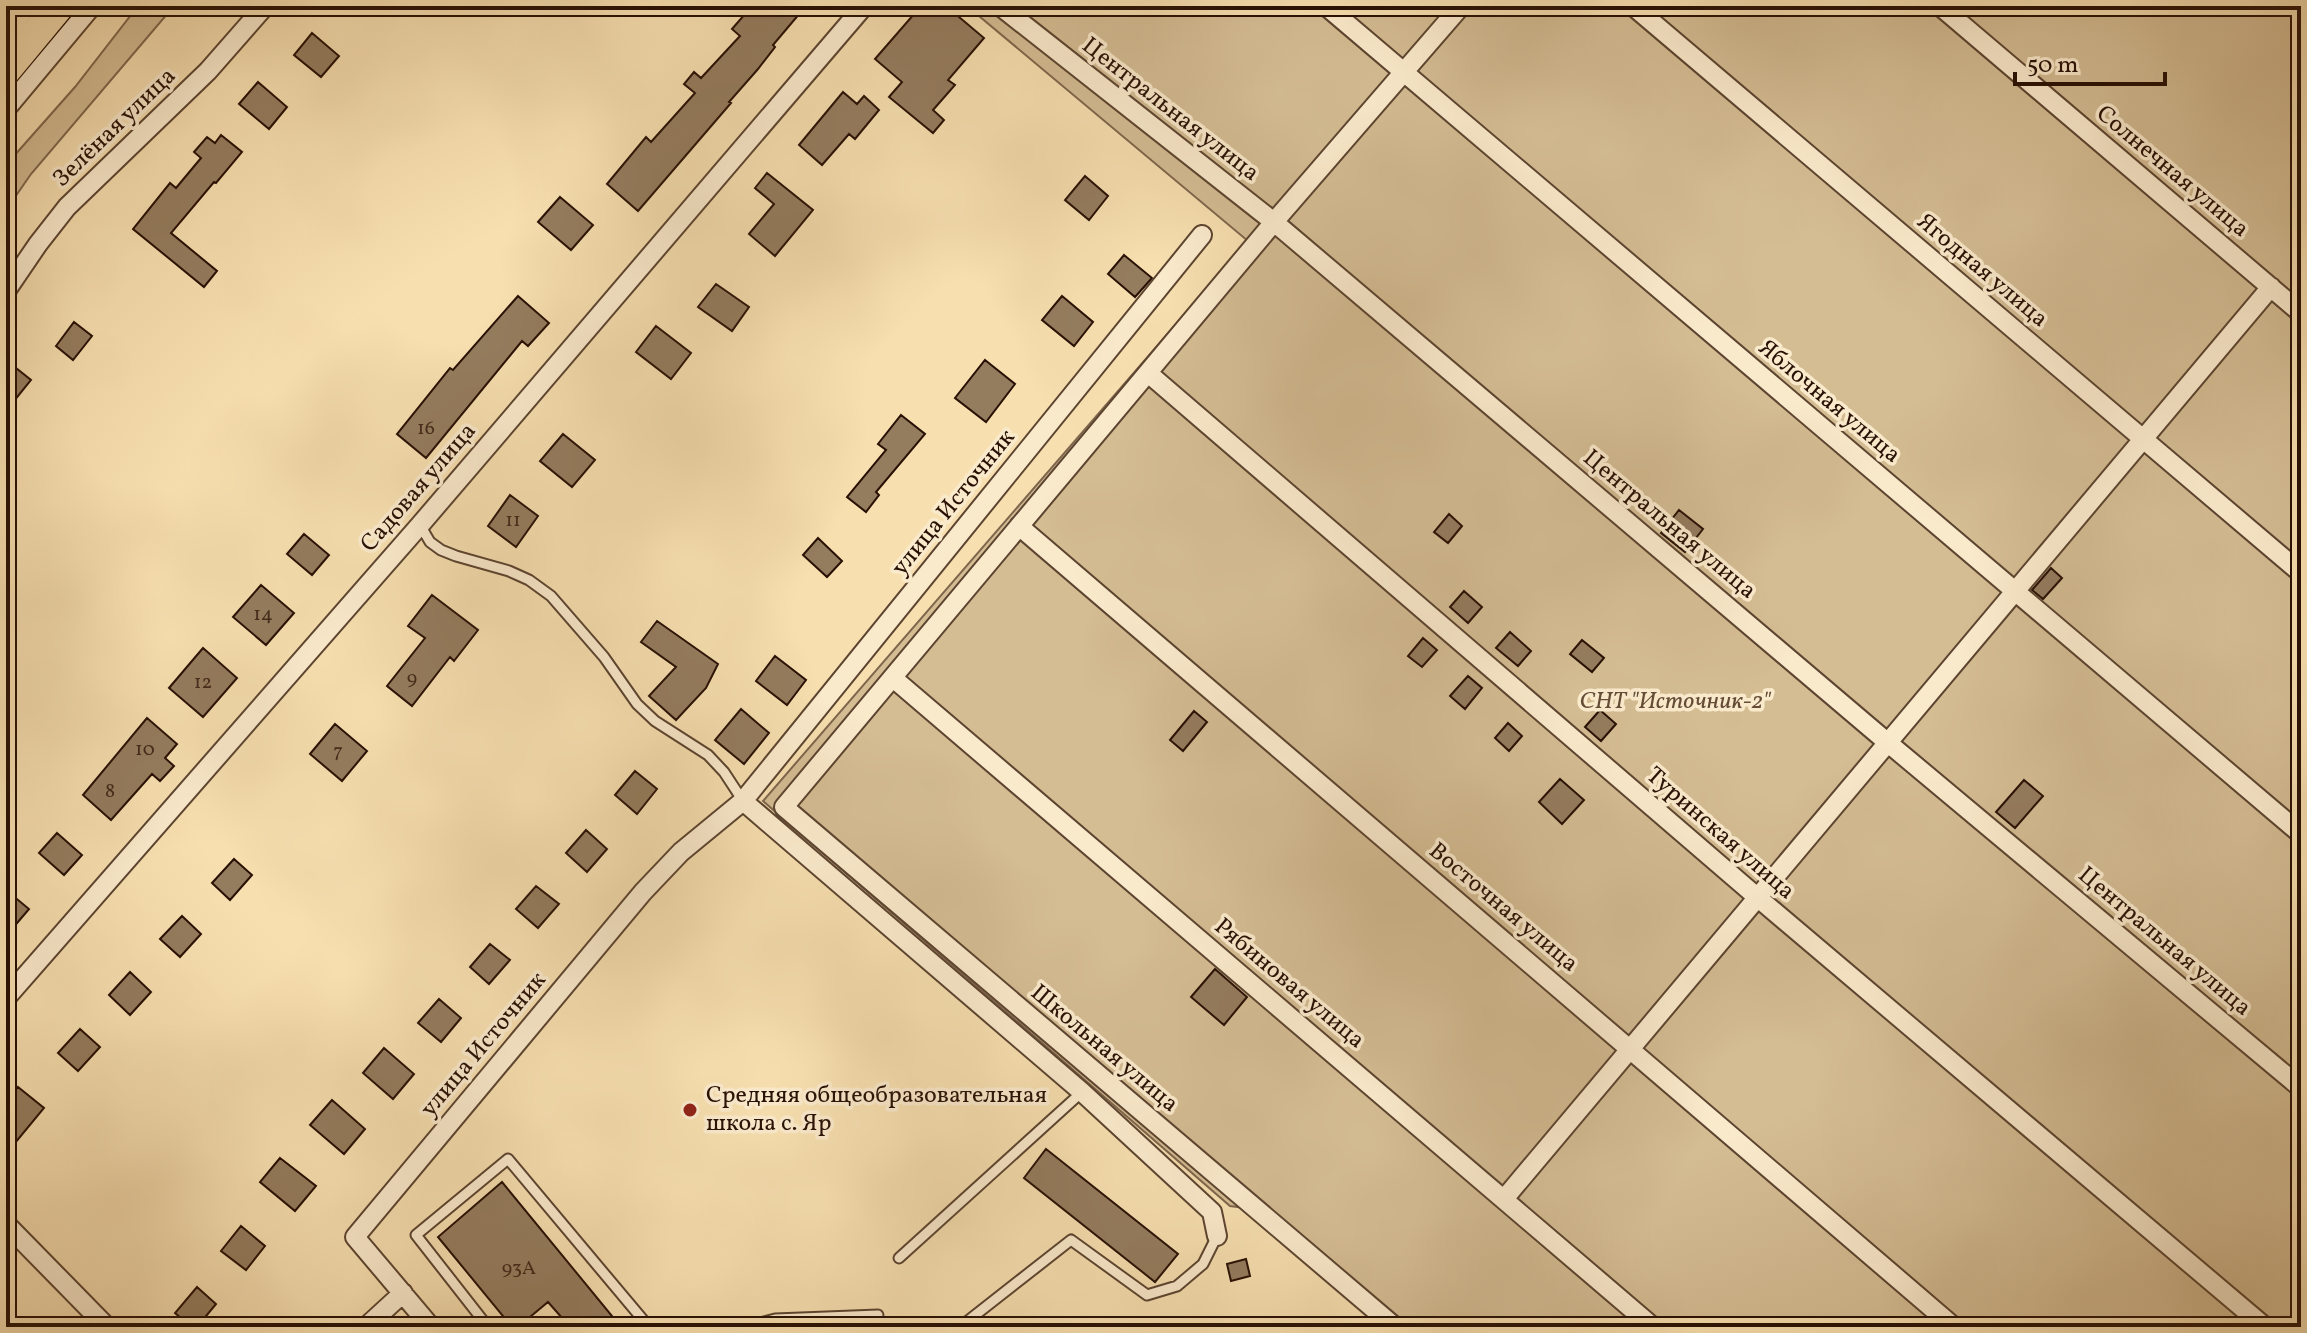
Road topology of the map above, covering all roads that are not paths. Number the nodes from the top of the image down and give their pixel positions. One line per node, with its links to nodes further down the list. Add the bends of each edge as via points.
1 (20, 6): 11 (highway)
2 (59, 6): 12 (highway)
3 (92, 6): 14 (street)
4 (265, 6): 18 (street, Зелёная улица, via 208,71 67,207)
5 (864, 6): 22 (street, Садовая улица)
6 (1000, 6): 15 (street, Центральная улица)
7 (1326, 6): 13 (street, Яблочная улица)
8 (1461, 6): 13 (street)
9 (1633, 6): 21 (street, Ягодная улица)
10 (1940, 6): 17 (street, Солнечная улица)
11 (6, 23)
12 (6, 70)
13 (1405, 72): 15 (street); 25 (street, Яблочная улица)
14 (6, 109)
15 (1274, 222): 20 (street); 27 (street, Центральная улица)
16 (1202, 235): 28 (street, улица Источник)
17 (2271, 287): 19 (street, Солнечная улица); 21 (street)
18 (6, 291)
19 (2301, 313)
20 (1148, 373): 23 (street); 30 (street, Туринская улица)
21 (2143, 439): 24 (street, Ягодная улица); 25 (street)
22 (420, 525): 28 (lane, via 441,550 509,571 551,596 637,704 708,755); 31 (street, Садовая улица)
23 (1019, 526): 26 (street); 32 (street, Восточная улица)
24 (2301, 573)
25 (2014, 592): 27 (street); 29 (street, Яблочная улица)
26 (893, 678): 35 (street, Рябиновая улица); 48 (street, Школьная улица, via 784,807)
27 (1887, 742): 30 (street); 33 (street, Центральная улица)
28 (743, 801): 34 (street); 39 (street, улица Источник, via 681,852 643,892 355,1237)
29 (2301, 834)
30 (1757, 897): 32 (street); 51 (street, Туринская улица)
31 (6, 998)
32 (1631, 1049): 35 (street); 50 (street, Восточная улица)
33 (2301, 1088)
34 (1082, 1092): 37 (street, via 1212,1212); 38 (lane)
35 (1504, 1199): 49 (street, Рябиновая улица)
36 (6, 1224): 41 (street)
37 (1217, 1236): 47 (lane, via 1203,1264 1177,1286 1147,1295 1071,1240)
38 (899, 1258)
39 (403, 1293): 42 (street); 43 (street)
40 (878, 1315): 46 (lane, via 775,1319)
41 (107, 1327)
42 (366, 1327)
43 (431, 1327)
44 (488, 1327): 45 (lane, via 416,1235 508,1159)
45 (649, 1327)
46 (744, 1327)
47 (960, 1327)
48 (1395, 1327)
49 (1653, 1327)
50 (1954, 1327)
51 (2265, 1327)

